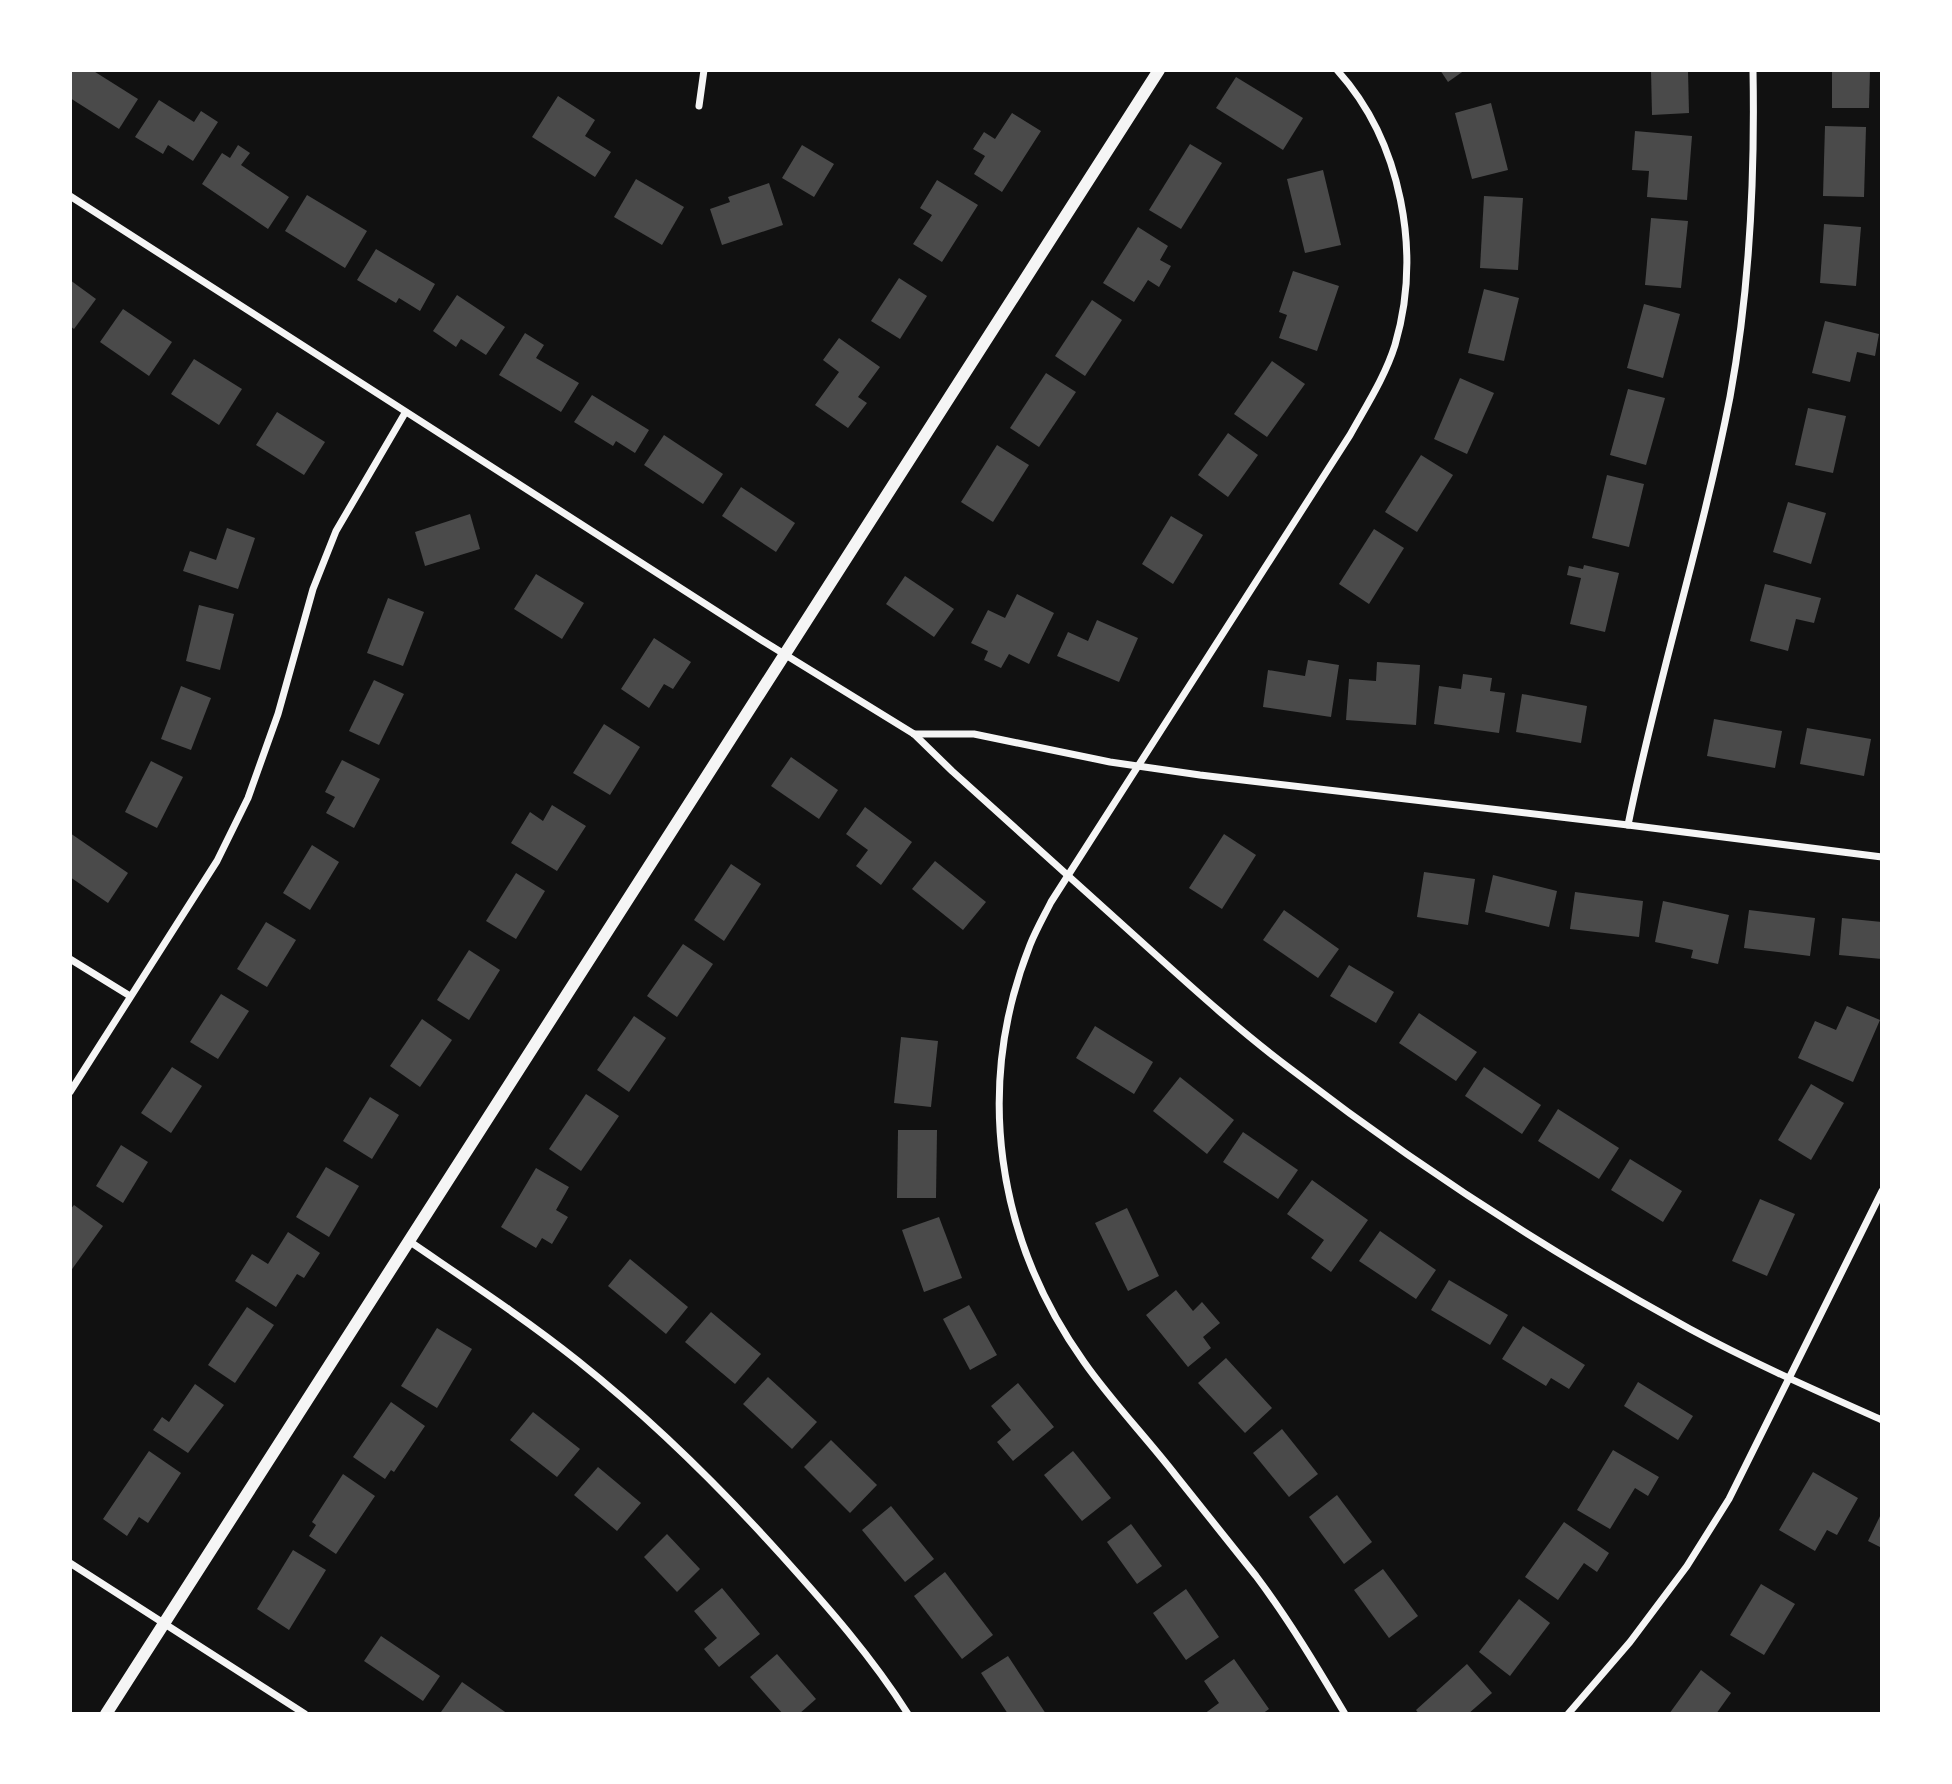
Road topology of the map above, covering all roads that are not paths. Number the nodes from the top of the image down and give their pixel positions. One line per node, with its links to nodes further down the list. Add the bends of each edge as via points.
1 (704, 70): 5 (street)
2 (1159, 70): 8 (street)
3 (1337, 70): 10 (street, via 1375,123 1399,194 1407,250 1406,286 1394,346 1350,435)
4 (1753, 70): 11 (street, via 1755,155 1749,260 1730,396)
5 (699, 106)
6 (70, 196): 7 (street)
7 (405, 413): 8 (street); 15 (street, via 335,531 248,798 217,861)
8 (784, 654): 9 (street); 18 (street)
9 (914, 734): 10 (street, via 974,734); 13 (street)
10 (1138, 765): 11 (street); 13 (street)
11 (1628, 825): 12 (street)
12 (1882, 857)
13 (1067, 875): 19 (street, via 1221,1013 1416,1162 1620,1290); 26 (street, via 1030,945 1011,1005 1001,1063 998,1125 1005,1185 1022,1244 1049,1305 1084,1362 1257,1578)
14 (70, 959): 15 (street)
15 (130, 996): 16 (street)
16 (70, 1092)
17 (1882, 1191): 19 (street)
18 (409, 1241): 22 (street); 25 (street, via 579,1361 663,1433 827,1605)
19 (1790, 1379): 20 (street); 27 (street, via 1729,1499 1688,1566)
20 (1882, 1420)
21 (70, 1563): 22 (street)
22 (164, 1622): 23 (street); 24 (street)
23 (106, 1714)
24 (305, 1714)
25 (908, 1714)
26 (1345, 1714)
27 (1568, 1714)

